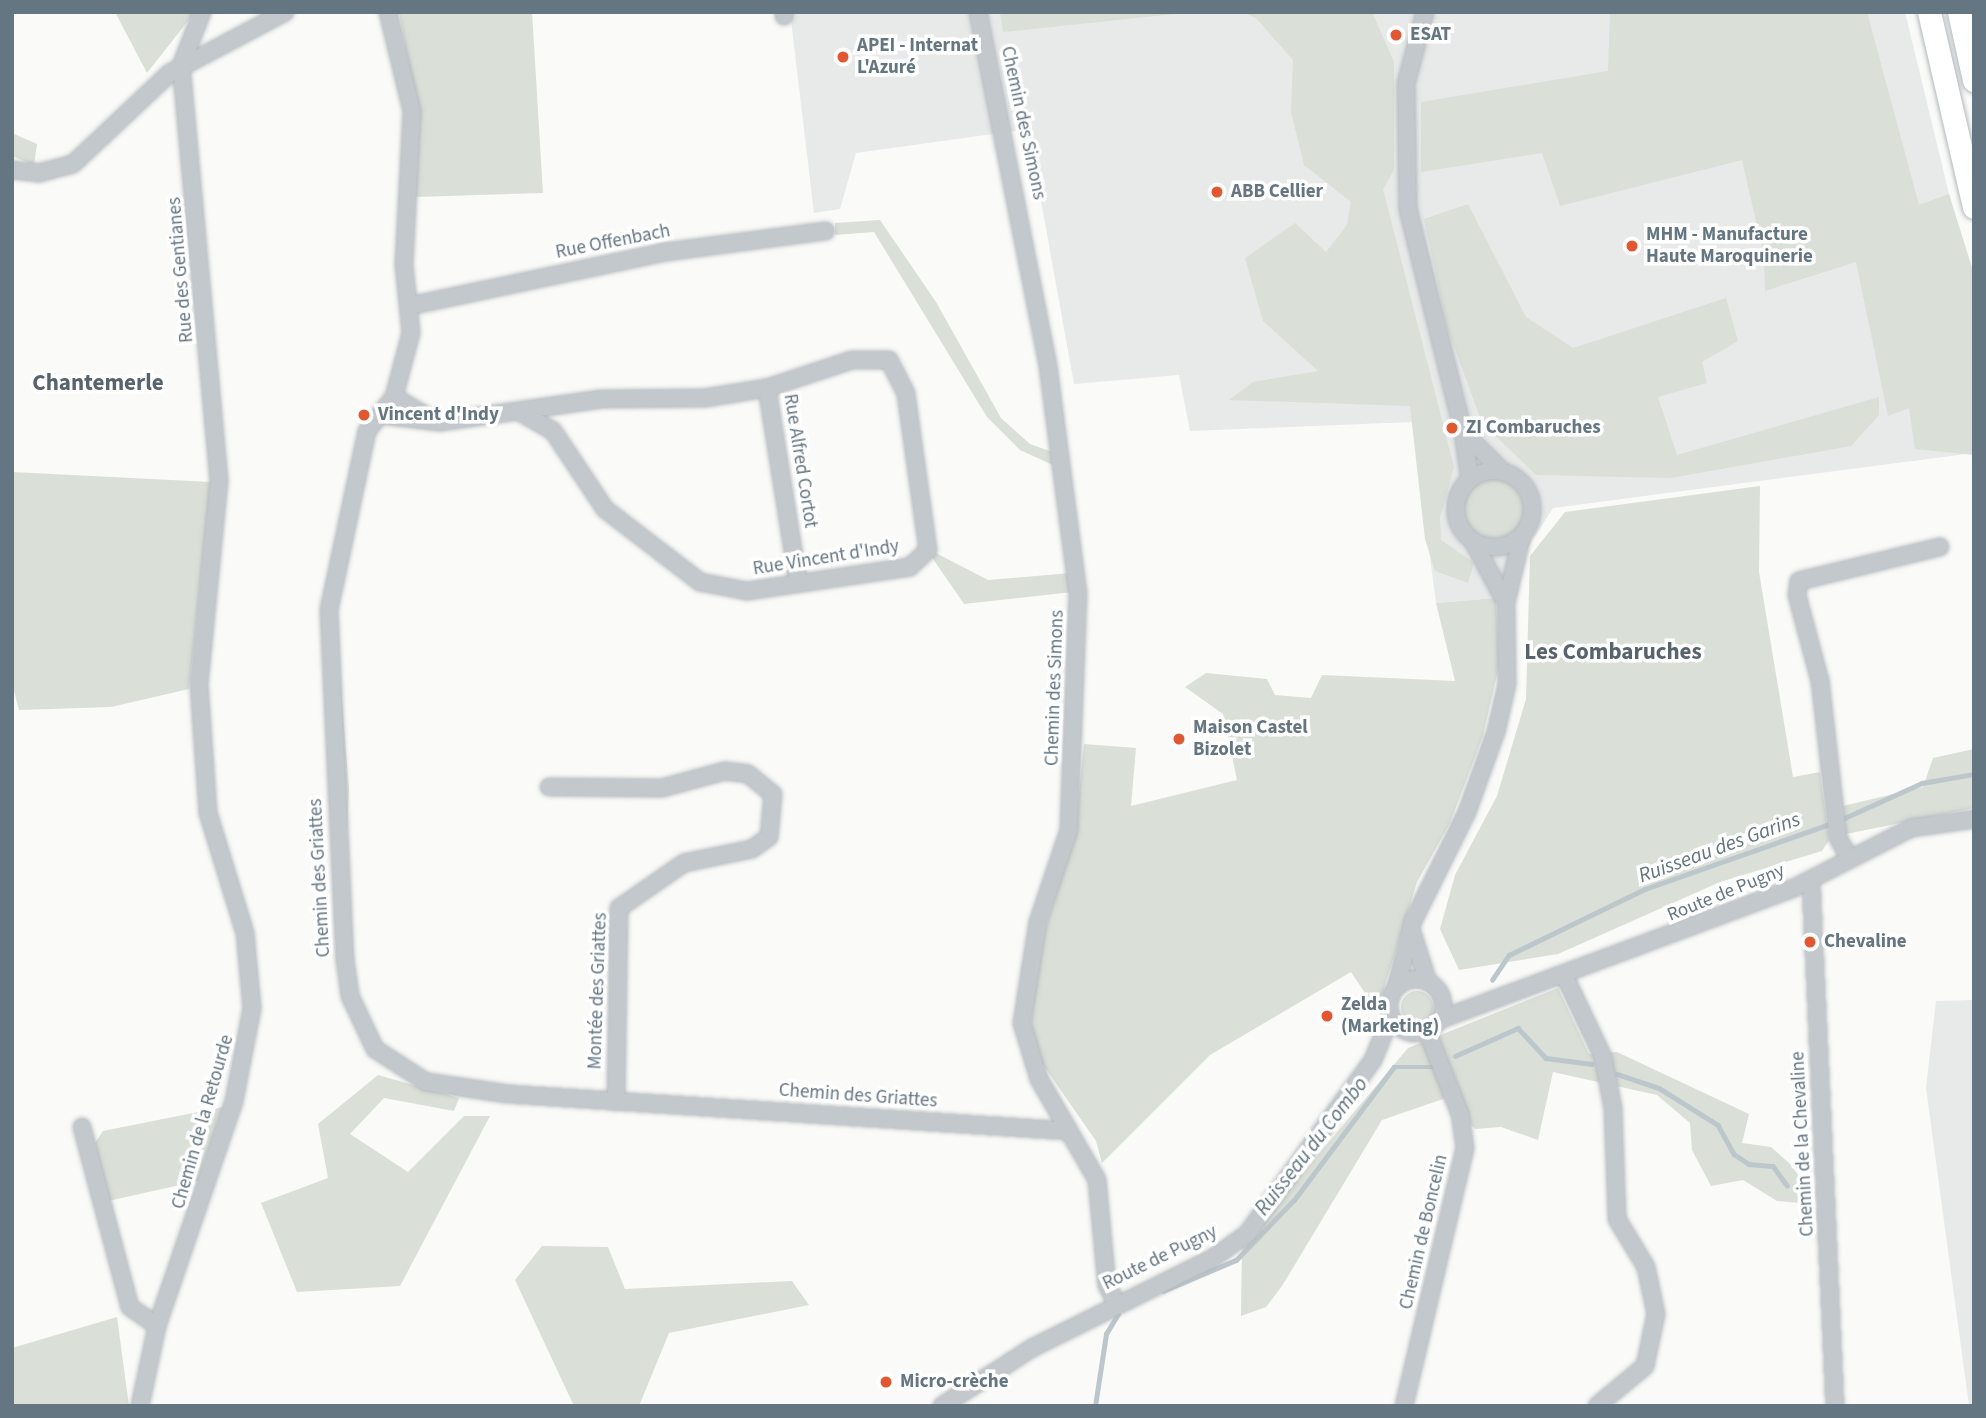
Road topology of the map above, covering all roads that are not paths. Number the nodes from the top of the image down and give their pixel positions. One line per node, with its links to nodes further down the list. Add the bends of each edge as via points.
1 (202, 12): 8 (street)
2 (285, 12): 8 (street)
3 (388, 12): 13 (street, Chemin des Griattes, via 412,111 404,265)
4 (978, 12): 45 (street, Chemin des Simons, via 1048,366 1078,593 1069,830 1038,922 1022,1007 1026,1046)
5 (1425, 12): 21 (street, via 1406,84 1408,209)
6 (1929, 12): 11 (highway)
7 (1959, 12): 9 (highway)
8 (181, 66): 10 (street, via 73,164 39,173); 22 (street, Rue des Gentianes)
9 (1974, 80)
10 (12, 170)
11 (1974, 207)
12 (826, 230): 13 (street, Rue Offenbach, via 666,252)
13 (409, 306): 15 (street, Chemin des Griattes, via 411,333)
14 (767, 388): 16 (street, Rue Vincent d'Indy, via 705,398); 28 (street, Rue Alfred Cortot); 28 (street, Rue Vincent d'Indy, via 852,360 889,360 906,394 929,530 928,550 910,567)
15 (394, 397): 18 (street, Chemin des Griattes); 19 (street)
16 (569, 405): 17 (street, Rue Vincent d'Indy); 20 (street)
17 (522, 413): 19 (street, Rue Vincent d'Indy); 20 (street, Rue Vincent d'Indy)
18 (382, 415): 19 (street, Rue Vincent d'Indy); 43 (street, Chemin des Griattes, via 368,431 329,610 350,996 375,1049 426,1082)
19 (440, 422)
20 (553, 431): 28 (street, Rue Vincent d'Indy, via 605,509 700,582 747,591)
21 (1463, 432): 23 (street); 24 (street)
22 (218, 470): 47 (street, Chemin de la Retourde, via 215,572 199,684 203,754 208,813 245,933 252,1008 234,1101)
23 (1503, 472): 24 (street); 25 (street, via 1530,495 1532,517)
24 (1470, 479): 26 (street, via 1458,496 1457,516)
25 (1522, 536): 26 (street, via 1504,546); 29 (street)
26 (1474, 541): 29 (street)
27 (1940, 547): 32 (street, via 1799,580 1797,595 1821,681 1838,838)
28 (798, 582)
29 (1506, 603): 34 (street, via 1507,684 1496,732 1467,812)
30 (549, 787): 43 (street, Montée des Griattes, via 662,788 725,771 748,774 773,794 769,837 752,849 684,863 620,908)
31 (1974, 820): 32 (street, Route de Pugny, via 1911,828)
32 (1849, 857): 33 (street, Route de Pugny)
33 (1811, 880): 35 (street, Route de Pugny); 52 (street, Chemin de la Chevaline)
34 (1413, 921): 36 (street, via 1414,951); 37 (street)
35 (1565, 977): 39 (street, Route de Pugny); 51 (street, via 1603,1056 1613,1108 1617,1219 1646,1267 1656,1314 1645,1366)
36 (1428, 982): 37 (street, via 1409,980); 38 (street)
37 (1396, 988): 40 (street)
38 (1440, 994): 39 (street, Route de Pugny); 41 (street)
39 (1489, 1001): 41 (street, Route de Pugny)
40 (1391, 1016): 41 (street); 42 (street, Route de Pugny)
41 (1426, 1028): 42 (street, Route de Pugny); 50 (street, Chemin de Boncelin, via 1460,1114 1465,1148)
42 (1373, 1060): 46 (street, Route de Pugny, via 1247,1234 1213,1258)
43 (615, 1102): 45 (street, Chemin des Griattes)
44 (82, 1127): 47 (street, via 130,1307)
45 (1069, 1131): 46 (street, Chemin des Simons, via 1097,1180 1107,1285)
46 (1116, 1304): 49 (street, Route de Pugny)
47 (154, 1320): 48 (street, Chemin de la Retourde)
48 (140, 1406)
49 (942, 1406)
50 (1404, 1406)
51 (1598, 1406)
52 (1835, 1406)

